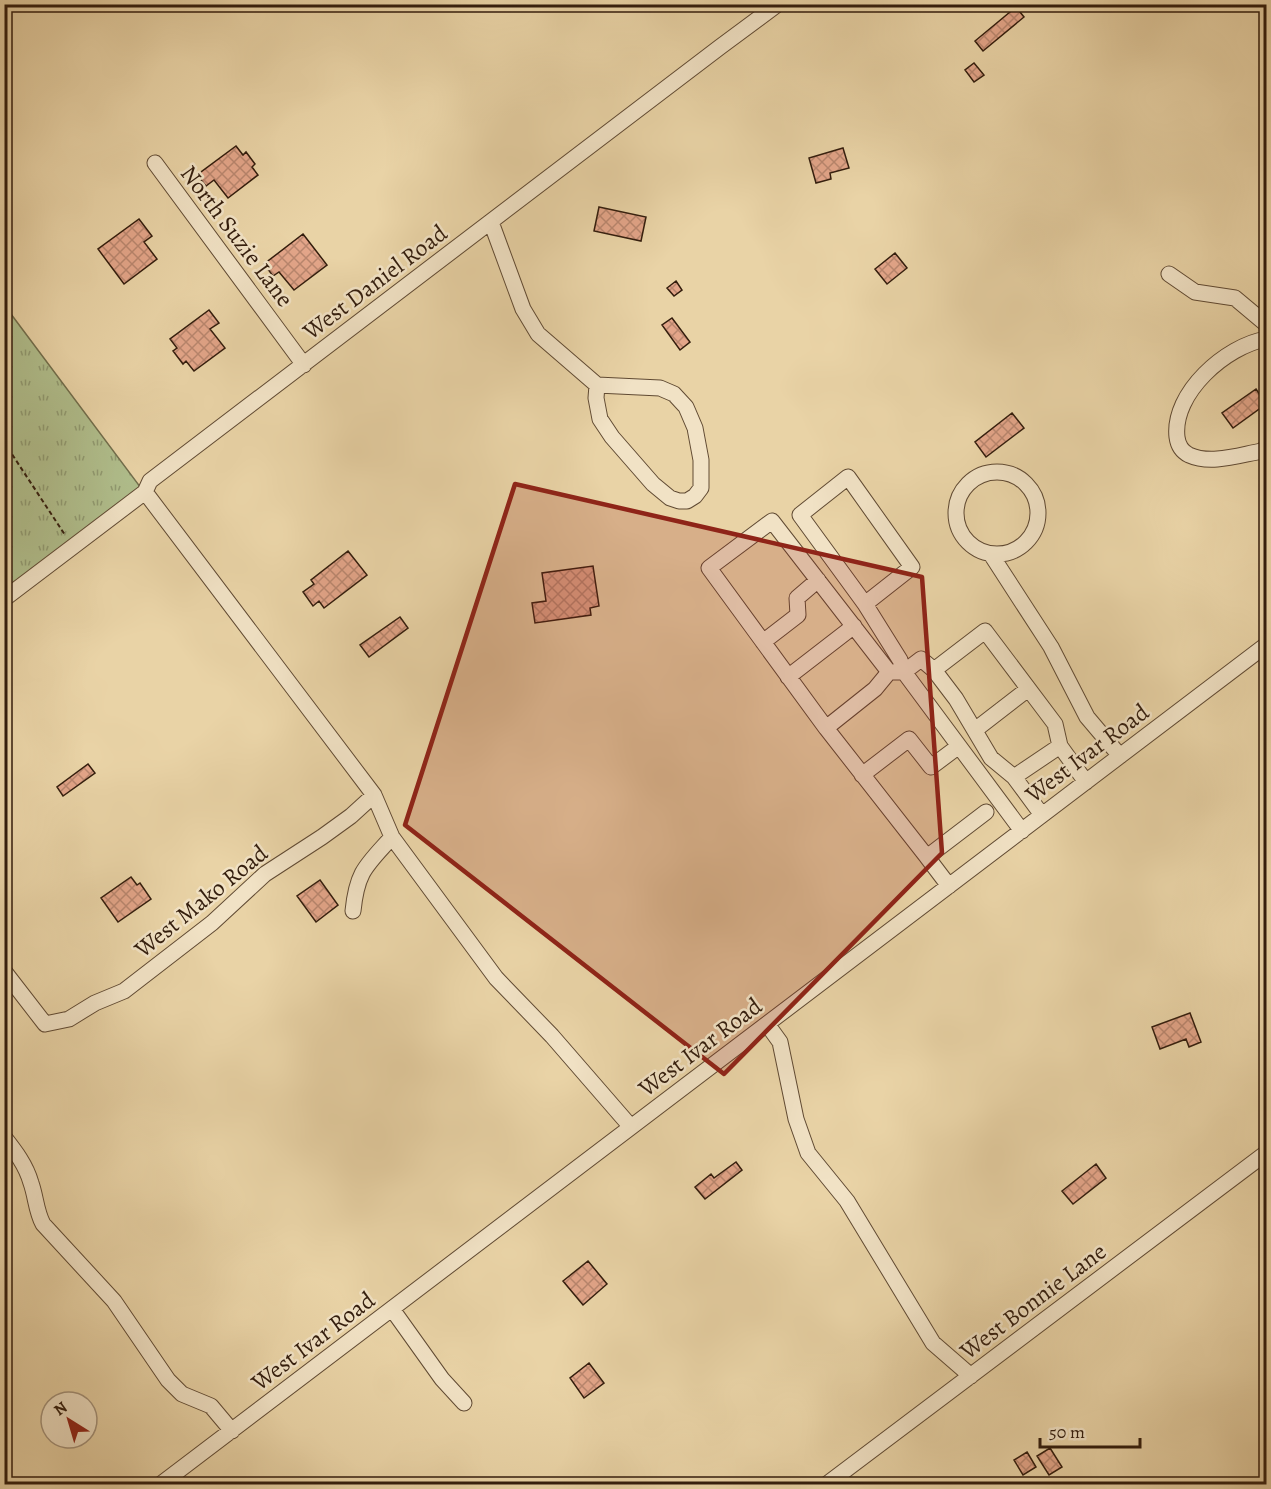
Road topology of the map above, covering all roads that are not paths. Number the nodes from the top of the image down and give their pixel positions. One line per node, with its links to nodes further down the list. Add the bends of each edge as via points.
1 (778, 4): 3 (street, West Daniel Road)
2 (155, 163): 7 (street, North Suzie Lane)
3 (491, 222): 7 (street, West Daniel Road); 8 (street, via 523,309 538,334)
4 (1169, 274): 5 (street, via 1195,292 1235,298)
5 (1265, 322)
6 (1266, 339): 9 (street, via 1241,347 1214,366 1184,401 1176,425 1178,445 1194,456 1226,458)
7 (304, 364): 10 (street, West Daniel Road, via 150,481)
8 (597, 385): 8 (street, via 600,419 653,484 679,501 695,496 700,488 701,460 686,407 674,394 660,388)
9 (1266, 447)
10 (145, 492): 13 (street, West Daniel Road); 30 (street)
11 (992, 556): 11 (street, via 964,538 957,526 958,500 964,488 986,473 1013,474 1034,493 1039,521 1024,545); 26 (street, via 1051,647 1087,717)
12 (818, 580): 15 (street); 16 (street, via 797,598 798,615); 16 (street, via 772,521 709,568)
13 (4, 599)
14 (865, 604): 14 (street, via 912,567 848,477 800,515); 19 (street, via 900,660)
15 (854, 626): 19 (street); 20 (street)
16 (763, 642): 20 (street)
17 (1266, 645): 26 (street, West Ivar Road)
18 (934, 670): 19 (street, via 921,659); 21 (street, via 985,631); 23 (street)
19 (896, 672): 22 (street); 24 (street)
20 (788, 677): 22 (street)
21 (1028, 689): 23 (street); 25 (street, via 1055,724)
22 (826, 728): 27 (street)
23 (975, 730): 28 (street, via 991,758)
24 (959, 746): 27 (street, via 931,766 909,739); 33 (street)
25 (1060, 746): 28 (street); 29 (street)
26 (1120, 756): 29 (street, West Ivar Road)
27 (862, 775): 35 (street)
28 (1014, 777): 32 (street)
29 (1086, 782): 32 (street, West Ivar Road)
30 (374, 795): 34 (street); 38 (street, West Mako Road, via 351,816 265,874 212,922 124,991 69,1019 45,1024)
31 (986, 812): 35 (street)
32 (1042, 815): 33 (street, West Ivar Road)
33 (1022, 831): 36 (street, West Ivar Road)
34 (392, 837): 37 (street, via 361,872); 40 (street, via 496,978)
35 (927, 857): 36 (street)
36 (950, 886): 39 (street, West Ivar Road)
37 (353, 911)
38 (4, 971)
39 (767, 1024): 40 (street, West Ivar Road); 44 (street, via 780,1042 796,1119 808,1153 847,1201 933,1343)
40 (632, 1127): 43 (street, West Ivar Road)
41 (4, 1137): 46 (street, via 24,1165 43,1224 114,1301 168,1380 182,1394 211,1406)
42 (1266, 1153): 44 (street, West Bonnie Lane)
43 (392, 1309): 45 (street); 46 (street, West Ivar Road)
44 (971, 1376): 48 (street, West Bonnie Lane)
45 (464, 1403)
46 (232, 1431): 47 (street, West Ivar Road)
47 (161, 1485)
48 (827, 1485)

